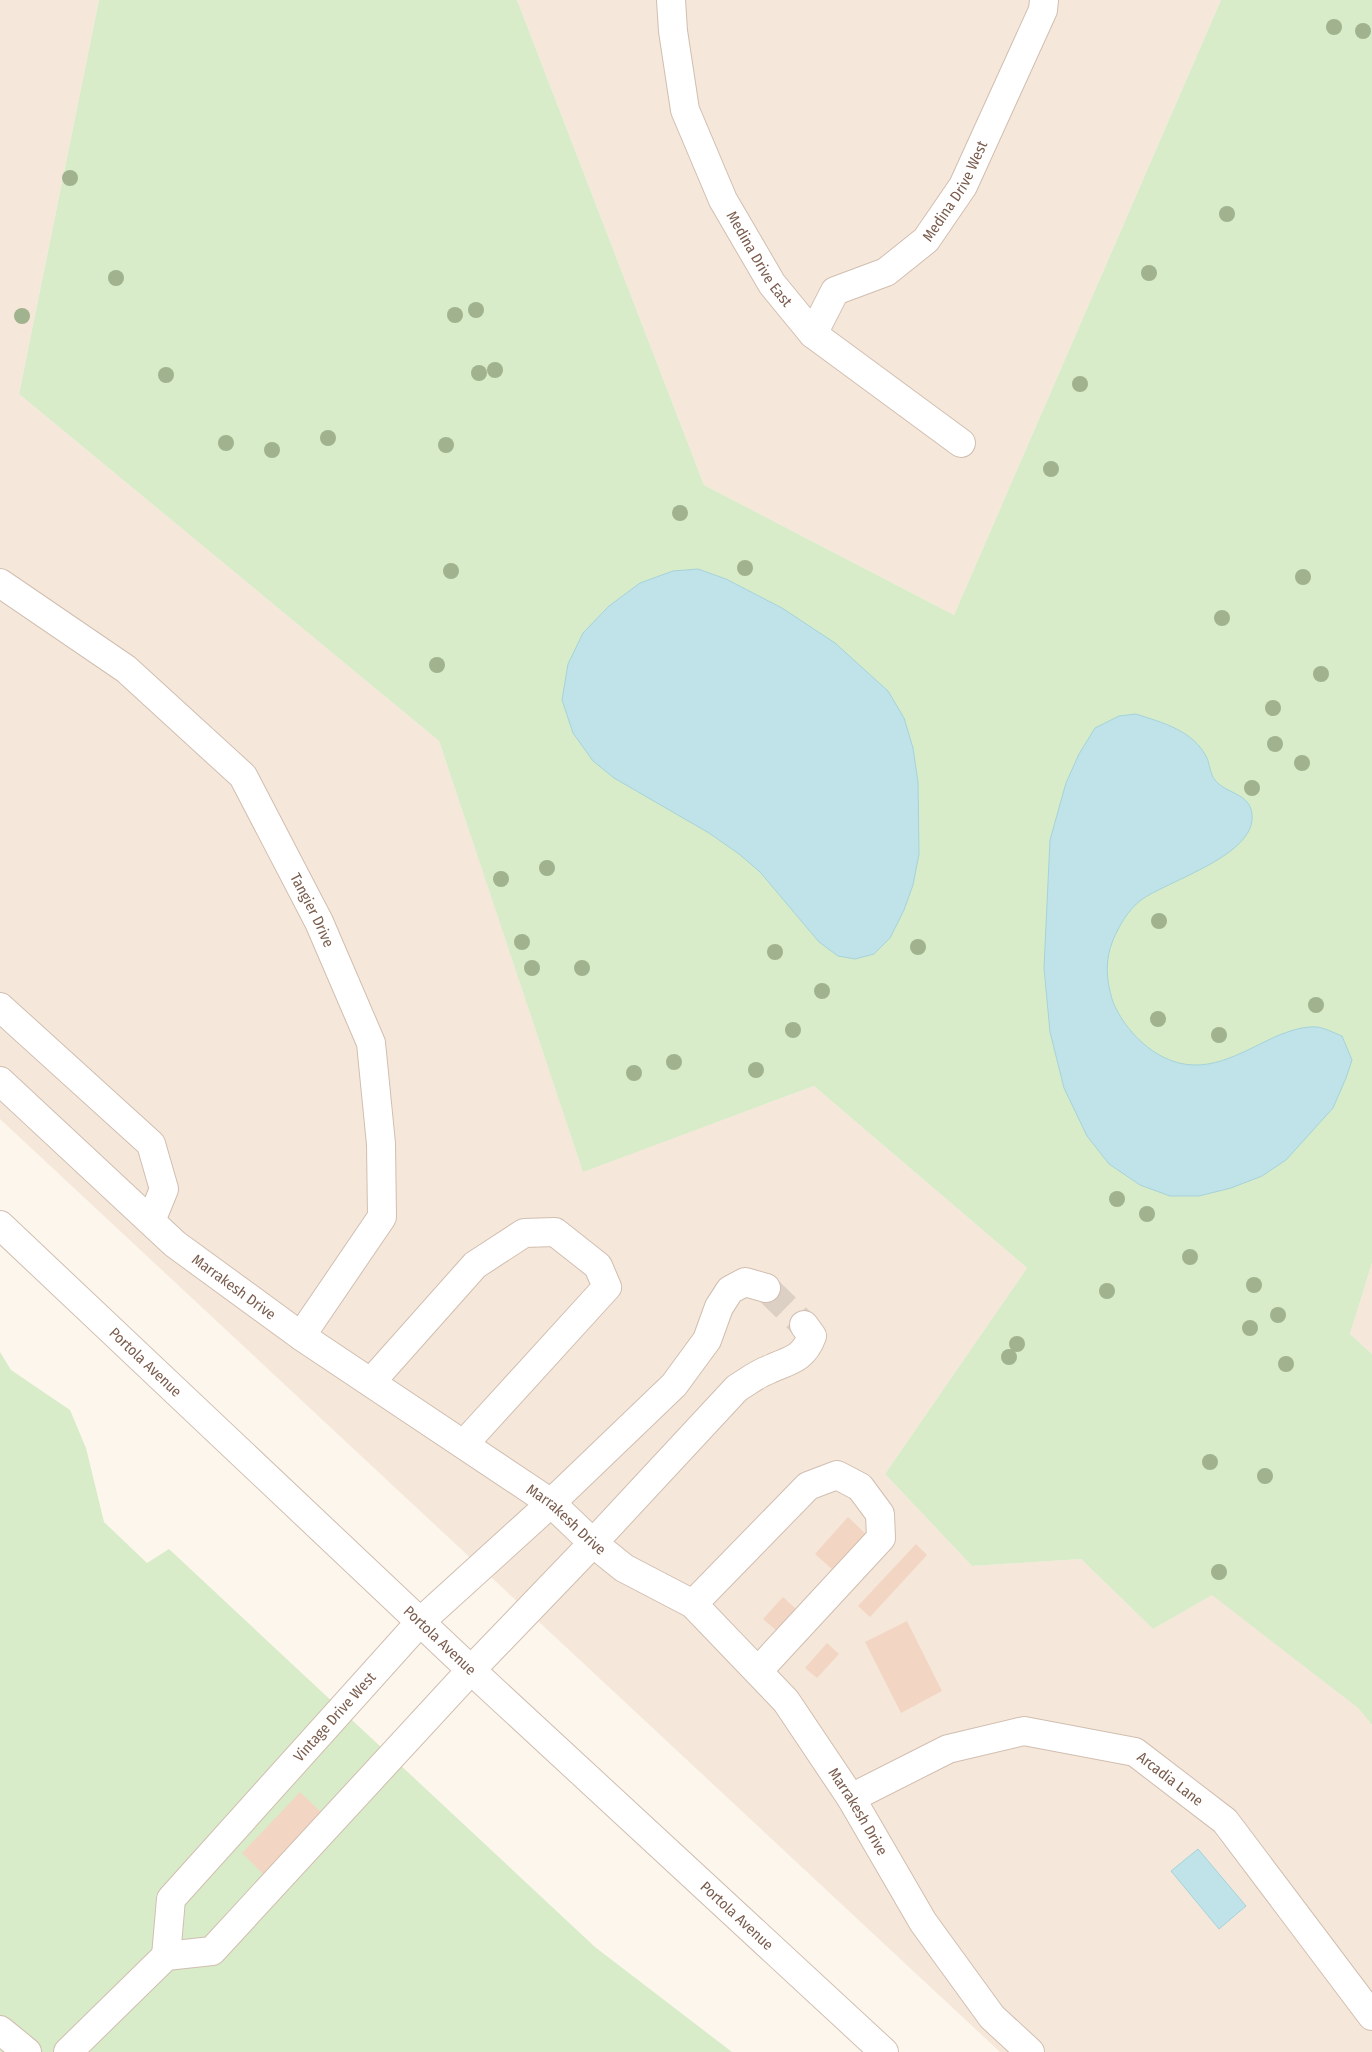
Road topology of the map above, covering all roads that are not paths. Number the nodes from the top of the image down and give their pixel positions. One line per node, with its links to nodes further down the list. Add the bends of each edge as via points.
1 (672, 0): 3 (street, Medina Drive East, via 673,31 686,110 723,200 772,284)
2 (1044, 0): 3 (street, Medina Drive West, via 1043,10 963,186 926,240 886,272 835,291)
3 (813, 334): 4 (street, Medina Drive East)
4 (960, 443)
5 (0, 583): 12 (street, Tangier Drive, via 126,668 243,776 319,922 371,1043 381,1144 382,1217)
6 (0, 1007): 8 (street, via 150,1144 164,1189)
7 (0, 1081): 8 (street, Marrakesh Drive)
8 (151, 1221): 12 (street, Marrakesh Drive, via 175,1244)
9 (0, 1225): 18 (street, Portola Avenue)
10 (766, 1288): 15 (street, Vintage Drive West, via 746,1282 730,1290 719,1307 707,1340 674,1385)
11 (804, 1325): 16 (street, via 812,1336 807,1349 737,1388)
12 (301, 1336): 13 (street, Marrakesh Drive)
13 (371, 1382): 14 (street, Marrakesh Drive); 14 (street, via 475,1265 524,1233 554,1232 598,1266 607,1287)
14 (464, 1444): 15 (street, Marrakesh Drive)
15 (551, 1504): 16 (street, Marrakesh Drive); 18 (street, Vintage Drive West)
16 (593, 1543): 17 (street, Marrakesh Drive, via 624,1568); 19 (street)
17 (693, 1604): 20 (street, Marrakesh Drive); 20 (street, via 808,1486 838,1475 860,1487 880,1514 881,1538)
18 (420, 1622): 19 (street, Portola Avenue); 22 (street, Vintage Drive West, via 171,1899)
19 (471, 1670): 22 (street, via 212,1952); 27 (street, Portola Avenue)
20 (758, 1671): 21 (street, Marrakesh Drive, via 786,1701)
21 (851, 1798): 23 (street, Arcadia Lane, via 948,1749 1024,1731 1134,1752 1225,1821); 28 (street, Marrakesh Drive, via 923,1922 992,2017)
22 (166, 1956): 26 (street)
23 (1372, 2016)
24 (0, 2030): 25 (street)
25 (27, 2052)
26 (68, 2052)
27 (884, 2052)
28 (1030, 2052)

